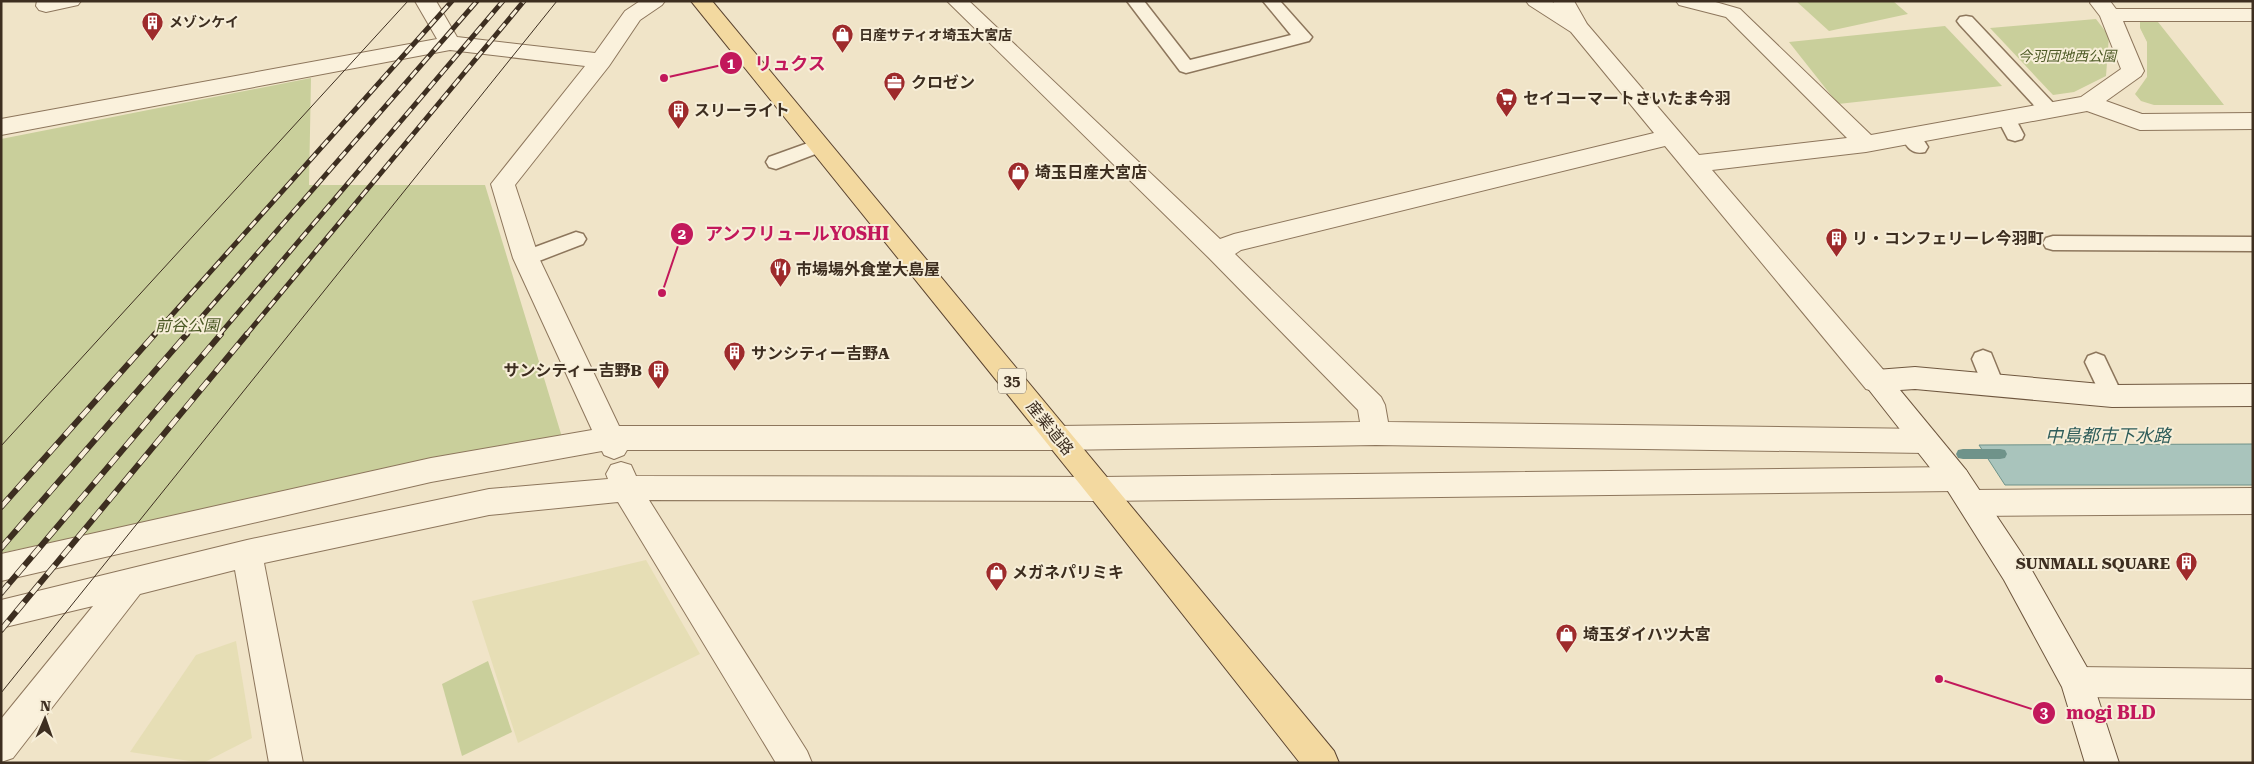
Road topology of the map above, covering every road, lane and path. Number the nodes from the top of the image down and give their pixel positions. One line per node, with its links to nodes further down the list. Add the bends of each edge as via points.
1 (48, 1): 2 (street, via 46,6)
2 (71, 1)
3 (425, 1): 16 (street)
4 (655, 1): 17 (street, via 632,16)
5 (701, 1): 24 (main road, 産業道路 / 35)
6 (956, 1): 30 (street)
7 (1135, 1): 8 (lane, via 1186,67 1303,36)
8 (1272, 1)
9 (1536, 1): 15 (street)
10 (1562, 1): 15 (street)
11 (1686, 1): 23 (street, via 1733,14)
12 (2105, 8): 13 (street); 18 (street, via 2133,71)
13 (2253, 15)
14 (1966, 21): 19 (lane)
15 (1578, 28): 22 (street)
16 (450, 43): 17 (street); 21 (street)
17 (600, 61): 31 (street, via 503,184)
18 (2088, 103): 19 (street); 20 (street, via 2140,122)
19 (2049, 110): 23 (street, via 2010,126 1914,142)
20 (2253, 121)
21 (1, 127)
22 (1669, 137): 26 (street); 30 (street, via 1234,243)
23 (1866, 144): 26 (street)
24 (819, 145): 25 (lane); 39 (main road, 産業道路 / 35)
25 (776, 162)
26 (1692, 164): 34 (street)
27 (576, 240): 31 (lane)
28 (2053, 243): 29 (lane)
29 (2253, 244)
30 (1218, 252): 38 (street, via 1371,406)
31 (526, 258): 41 (street)
32 (1983, 359): 35 (lane)
33 (2096, 362): 37 (lane)
34 (1876, 381): 35 (street, via 1915,378); 40 (street)
35 (1993, 385): 37 (street)
36 (2253, 395): 37 (street)
37 (2112, 396)
38 (1376, 433): 39 (street); 40 (street)
39 (1058, 438): 41 (street); 42 (main road, 産業道路 / 35)
40 (1925, 441): 43 (street)
41 (618, 462): 42 (street, via 651,486); 45 (street, via 489,502); 46 (street, via 431,470); 53 (street)
42 (1101, 489): 43 (street); 54 (main road, 産業道路 / 35)
43 (1964, 491): 44 (street); 49 (street, via 2015,570)
44 (2253, 501)
45 (247, 553): 47 (street); 52 (street)
46 (1, 568)
47 (130, 583): 48 (street); 51 (street)
48 (1, 614)
49 (2076, 682): 50 (street); 55 (street)
50 (2253, 684)
51 (1, 746)
52 (286, 763)
53 (795, 763)
54 (1322, 763)
55 (2102, 763)

